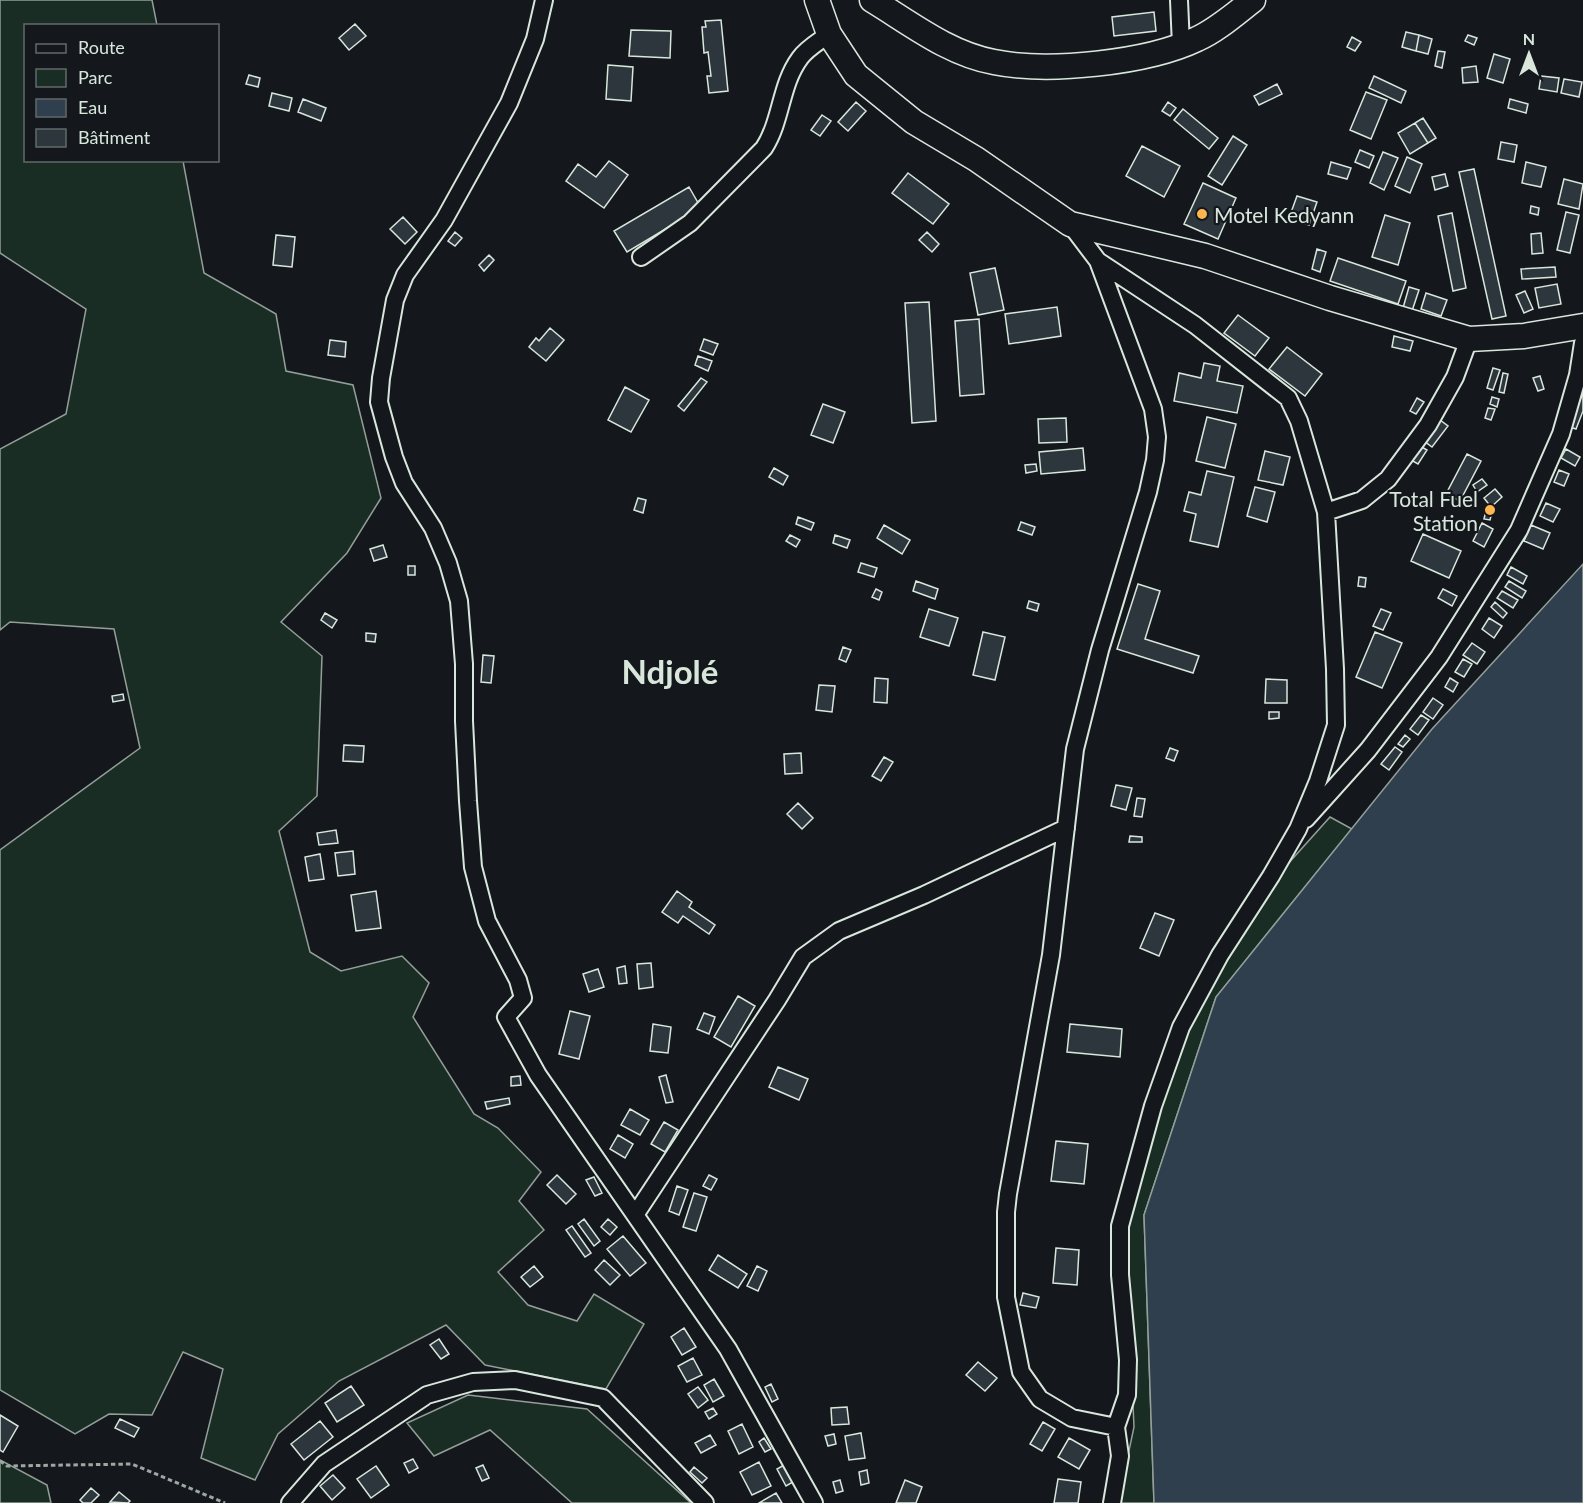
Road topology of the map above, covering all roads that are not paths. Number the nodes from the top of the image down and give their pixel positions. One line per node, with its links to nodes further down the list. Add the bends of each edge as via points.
1 (544, 0): 17 (street, via 535,39 509,103 444,220 405,275 395,300 379,402 393,457 404,483 433,528 459,601 473,867 488,921 523,998 506,1017 538,1075)
2 (817, 0): 6 (highway)
3 (872, 0): 7 (highway, via 951,48 993,62 1071,67)
4 (1179, 0): 7 (street)
5 (1253, 0): 7 (highway, via 1231,18)
6 (829, 34): 8 (highway, via 856,75 906,115); 9 (street, via 801,56 788,79 772,135 764,148 690,223)
7 (1181, 46)
8 (1070, 224): 10 (street); 12 (highway, via 1205,256)
9 (641, 257)
10 (1098, 261): 14 (street, via 1195,325 1288,398 1299,421); 15 (street, via 1148,392 1157,437 1148,492 1100,650 1075,749)
11 (1583, 326): 12 (highway, via 1524,336)
12 (1469, 339): 14 (street, via 1455,377 1428,425 1388,479 1362,500)
13 (1583, 343): 16 (street, via 1561,434 1519,530 1439,657 1368,750)
14 (1326, 512): 16 (street, via 1336,725)
15 (1065, 828): 17 (street, via 839,931 803,957); 18 (street, via 1051,955 1008,1194 1006,1297 1021,1372 1040,1399 1072,1418)
16 (1298, 829): 18 (street, via 1220,955 1181,1028 1153,1106 1120,1226 1128,1360 1127,1395)
17 (635, 1215): 21 (street, via 728,1349)
18 (1116, 1427): 22 (street, via 1120,1456)
19 (290, 1503): 20 (street, via 324,1464 427,1395 472,1382 515,1380 603,1398)
20 (705, 1503)
21 (814, 1503)
22 (1112, 1503)

